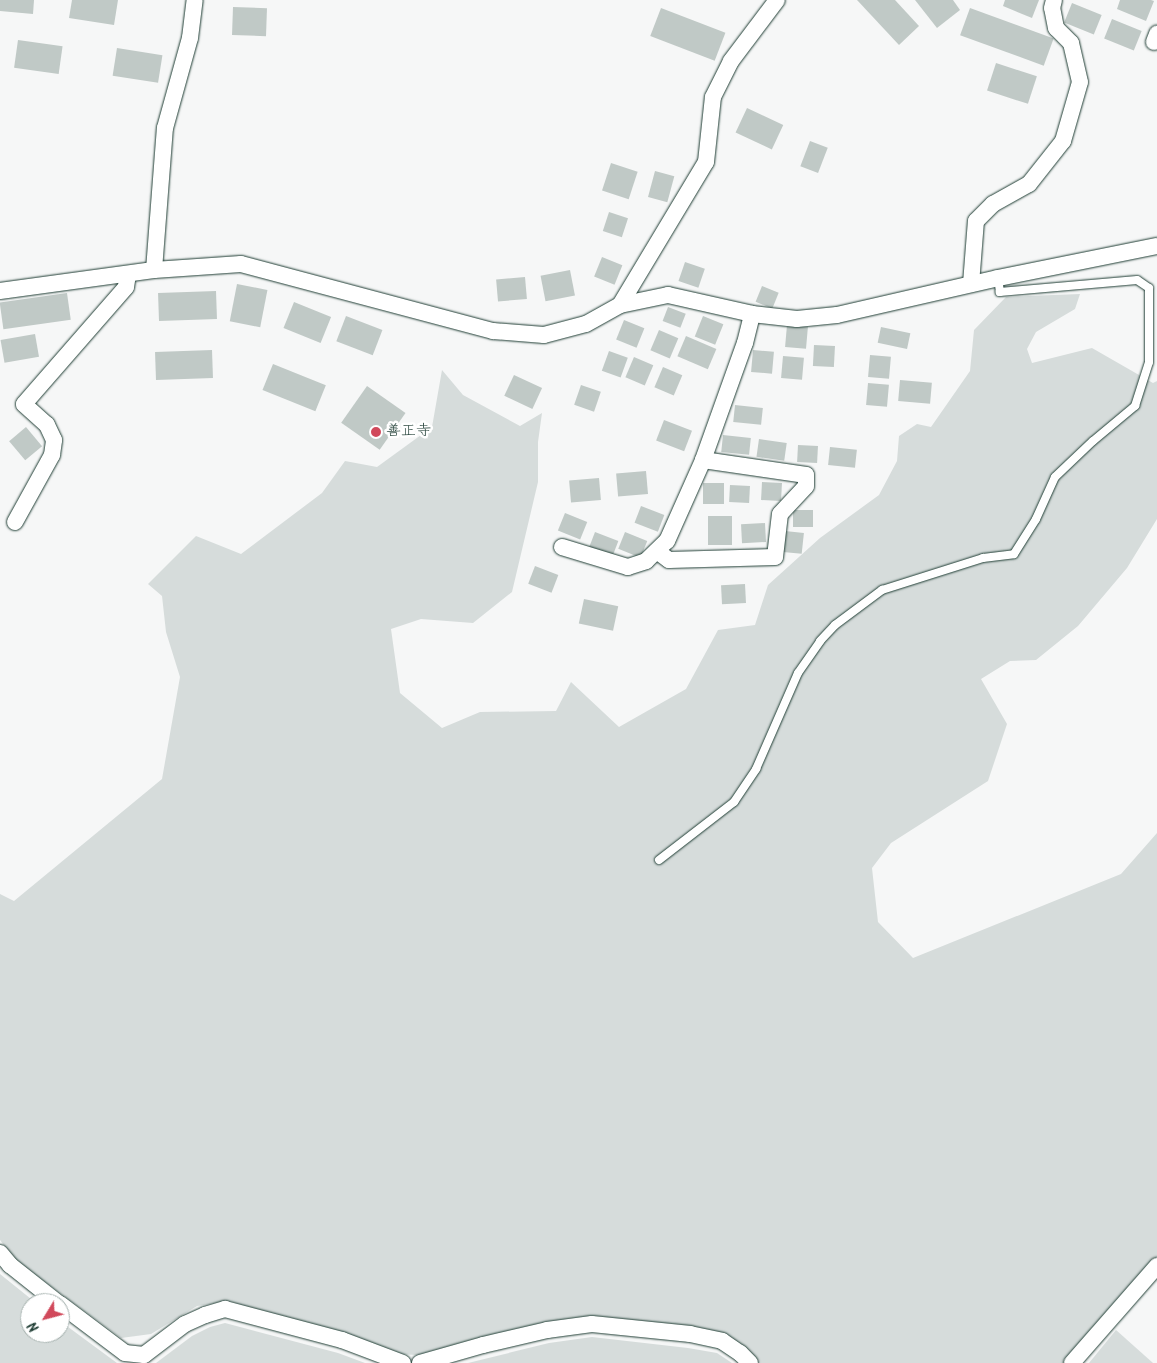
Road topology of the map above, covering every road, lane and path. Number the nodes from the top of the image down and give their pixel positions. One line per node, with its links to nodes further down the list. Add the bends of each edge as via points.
1 (195, 0): 5 (street, via 190,38 165,128)
2 (777, 0): 10 (street, via 730,61 713,97 706,162)
3 (1054, 0): 8 (street, via 1052,8 1056,28 1071,43 1080,82 1063,140 1029,184 993,204 976,221)
4 (1157, 246): 7 (street)
5 (154, 270): 6 (street); 10 (street, via 241,264 493,331 527,334 544,335 586,324)
6 (128, 275): 9 (street); 13 (street, via 126,287 24,404 47,425 54,440 52,455)
7 (998, 278): 8 (street); 16 (lane, via 1000,292 1137,280 1149,288 1149,362 1136,406 1055,477 1036,519 1014,554 983,558 882,590 836,625 820,641 798,673 756,769 734,802)
8 (971, 284): 11 (street, via 837,315 797,319)
9 (0, 291)
10 (620, 306): 11 (street, via 668,295)
11 (752, 314): 12 (street, via 745,343)
12 (703, 460): 15 (street, via 667,541); 15 (street, via 806,474 806,486 780,514 775,557 669,560)
13 (15, 522)
14 (562, 547): 15 (street, via 628,567 646,562)
15 (657, 551)
16 (659, 860)
17 (0, 1252): 19 (street, via 10,1265)
18 (1157, 1266): 24 (street)
19 (45, 1293)
20 (70, 1312): 21 (street, via 125,1352 144,1355 185,1324 225,1309 342,1340)
21 (403, 1363)
22 (420, 1363): 23 (street, via 547,1330 592,1324 690,1334 722,1341)
23 (750, 1363)
24 (1072, 1363)

